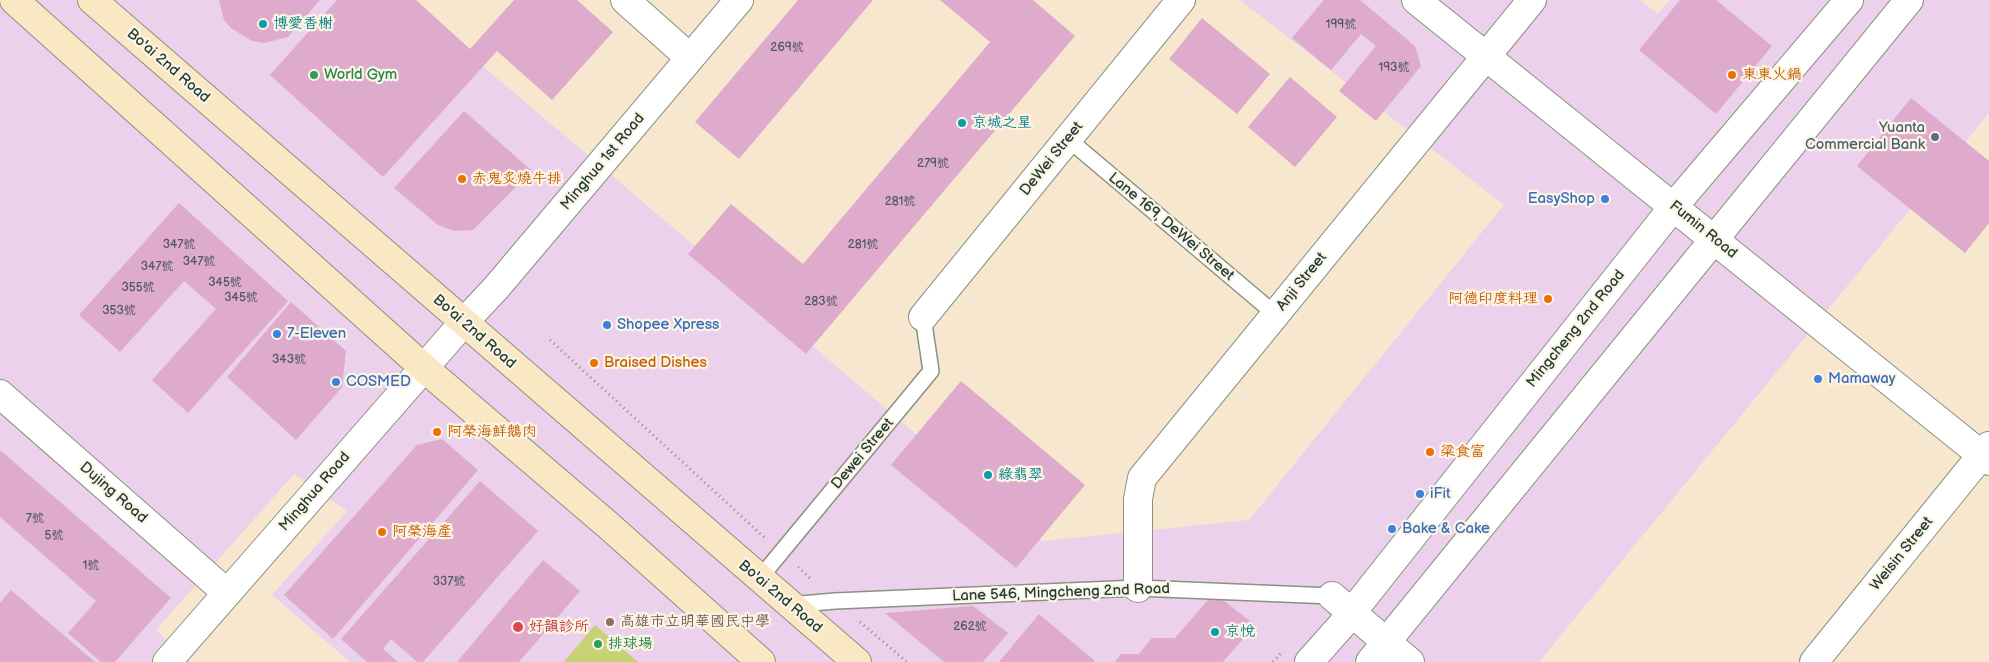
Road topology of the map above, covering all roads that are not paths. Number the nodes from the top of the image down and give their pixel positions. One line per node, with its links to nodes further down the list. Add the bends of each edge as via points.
1 (14, 0): 18 (main road)
2 (92, 0): 17 (main road, Bo'ai 2nd Road)
3 (625, 0): 11 (street)
4 (739, 0): 11 (street, Minghua 1st Road)
5 (1181, 0): 12 (street, DeWei Street)
6 (1416, 0): 10 (street, Fumin Road)
7 (1532, 0): 10 (street, Anji Street)
8 (1849, 0): 13 (street, Mingcheng 2nd Road)
9 (1909, 0): 14 (street)
10 (1486, 56): 13 (street, Fumin Road); 15 (street, Anji Street)
11 (690, 58): 17 (street, Minghua 1st Road)
12 (1068, 139): 15 (lane, Lane 169, DeWei Street); 16 (street, DeWei Street)
13 (1674, 206): 14 (street, Fumin Road); 24 (street, Mingcheng 2nd Road)
14 (1715, 239): 20 (street, Fumin Road); 26 (street)
15 (1275, 314): 22 (street, Anji Street, via 1142,478 1138,498)
16 (924, 317): 21 (lane, Dewei Street, via 932,371)
17 (464, 322): 18 (street, Minghua Road); 21 (main road, Bo'ai 2nd Road)
18 (424, 368): 23 (street, Minghua Road); 28 (main road, via 609,526)
19 (0, 394): 23 (street, Dujing Road)
20 (1987, 454): 32 (street, Weisin Street)
21 (759, 579): 25 (main road, Bo'ai 2nd Road)
22 (1138, 588): 24 (lane, Lane 546, Mingcheng 2nd Road); 25 (lane, Lane 546, Mingcheng 2nd Road)
23 (227, 593): 27 (street, Minghua Road)
24 (1342, 604): 26 (street); 30 (street, Mingcheng 2nd Road)
25 (790, 605): 29 (main road, Bo'ai 2nd Road)
26 (1379, 652): 31 (street)
27 (167, 662)
28 (761, 662)
29 (857, 662)
30 (1309, 662)
31 (1410, 662)
32 (1814, 662)

